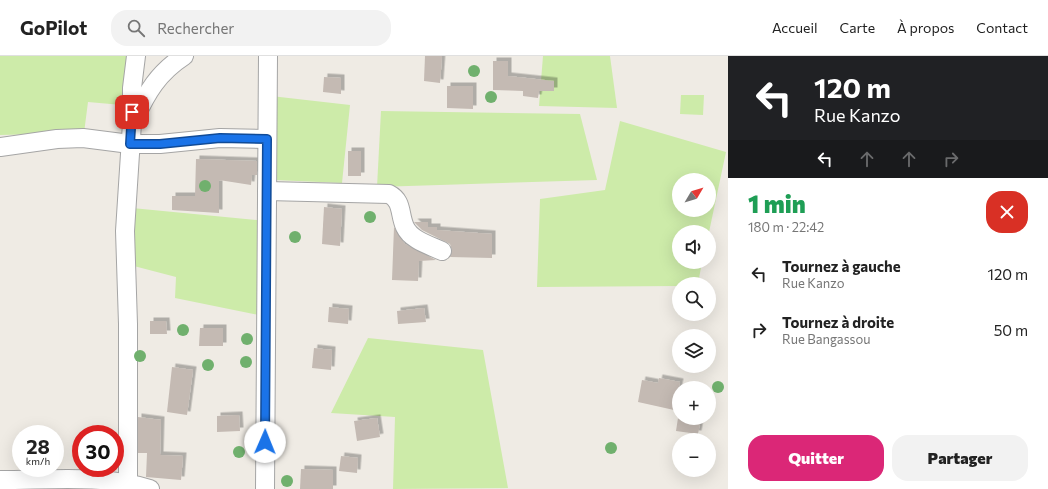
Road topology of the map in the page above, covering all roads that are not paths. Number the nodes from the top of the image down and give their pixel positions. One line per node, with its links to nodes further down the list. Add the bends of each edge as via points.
1 (136, 56): 4 (street, via 132,88)
2 (184, 56): 4 (street, via 151,86)
3 (272, 59): 5 (street)
4 (132, 123): 6 (street)
5 (267, 139): 6 (street, via 220,138); 8 (street)
6 (130, 144): 7 (street, via 82,138); 11 (street, via 125,231)
7 (0, 147)
8 (267, 191): 9 (street, via 389,194 399,203 405,227 413,237); 13 (street)
9 (442, 251)
10 (0, 480): 11 (street, via 88,478)
11 (128, 482): 12 (street)
12 (150, 489)
13 (265, 489)

